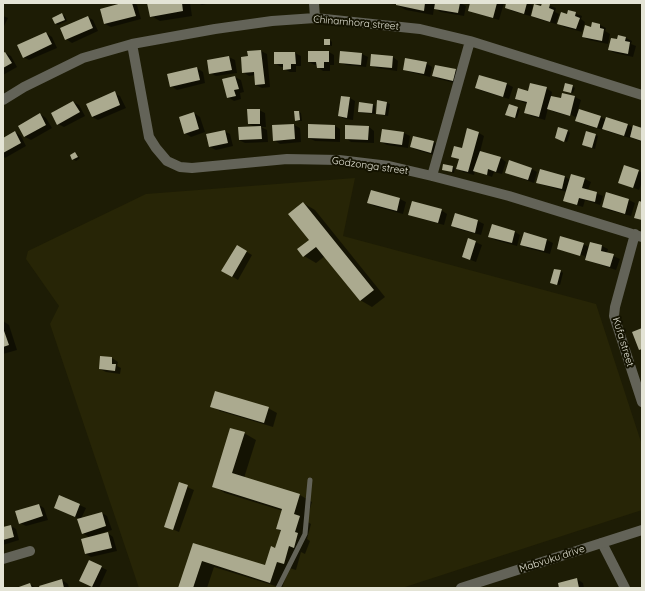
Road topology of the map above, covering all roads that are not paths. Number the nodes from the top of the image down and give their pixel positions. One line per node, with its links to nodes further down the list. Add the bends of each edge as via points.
1 (314, 3): 2 (street)
2 (315, 18): 3 (street, Chinamhora street, via 420,29); 4 (street, Chinamhora street, via 215,28)
3 (470, 41): 5 (street, Chinamhora street); 7 (street)
4 (132, 44): 6 (street, Chinamhora street, via 83,58); 7 (street, Godzonga street, via 149,137 167,161 180,167 287,159 339,160 389,166)
5 (642, 95)
6 (3, 100)
7 (432, 176): 8 (street, Godzonga street, via 509,196)
8 (638, 236): 9 (street, Kufa street, via 614,307 614,316)
9 (642, 402)
10 (310, 480): 15 (lane, via 305,534)
11 (642, 530): 12 (street, Mabvuku drive)
12 (602, 543): 16 (street, Mabvuku drive); 17 (street)
13 (30, 551): 14 (street)
14 (3, 559)
15 (278, 588)
16 (461, 588)
17 (625, 588)

